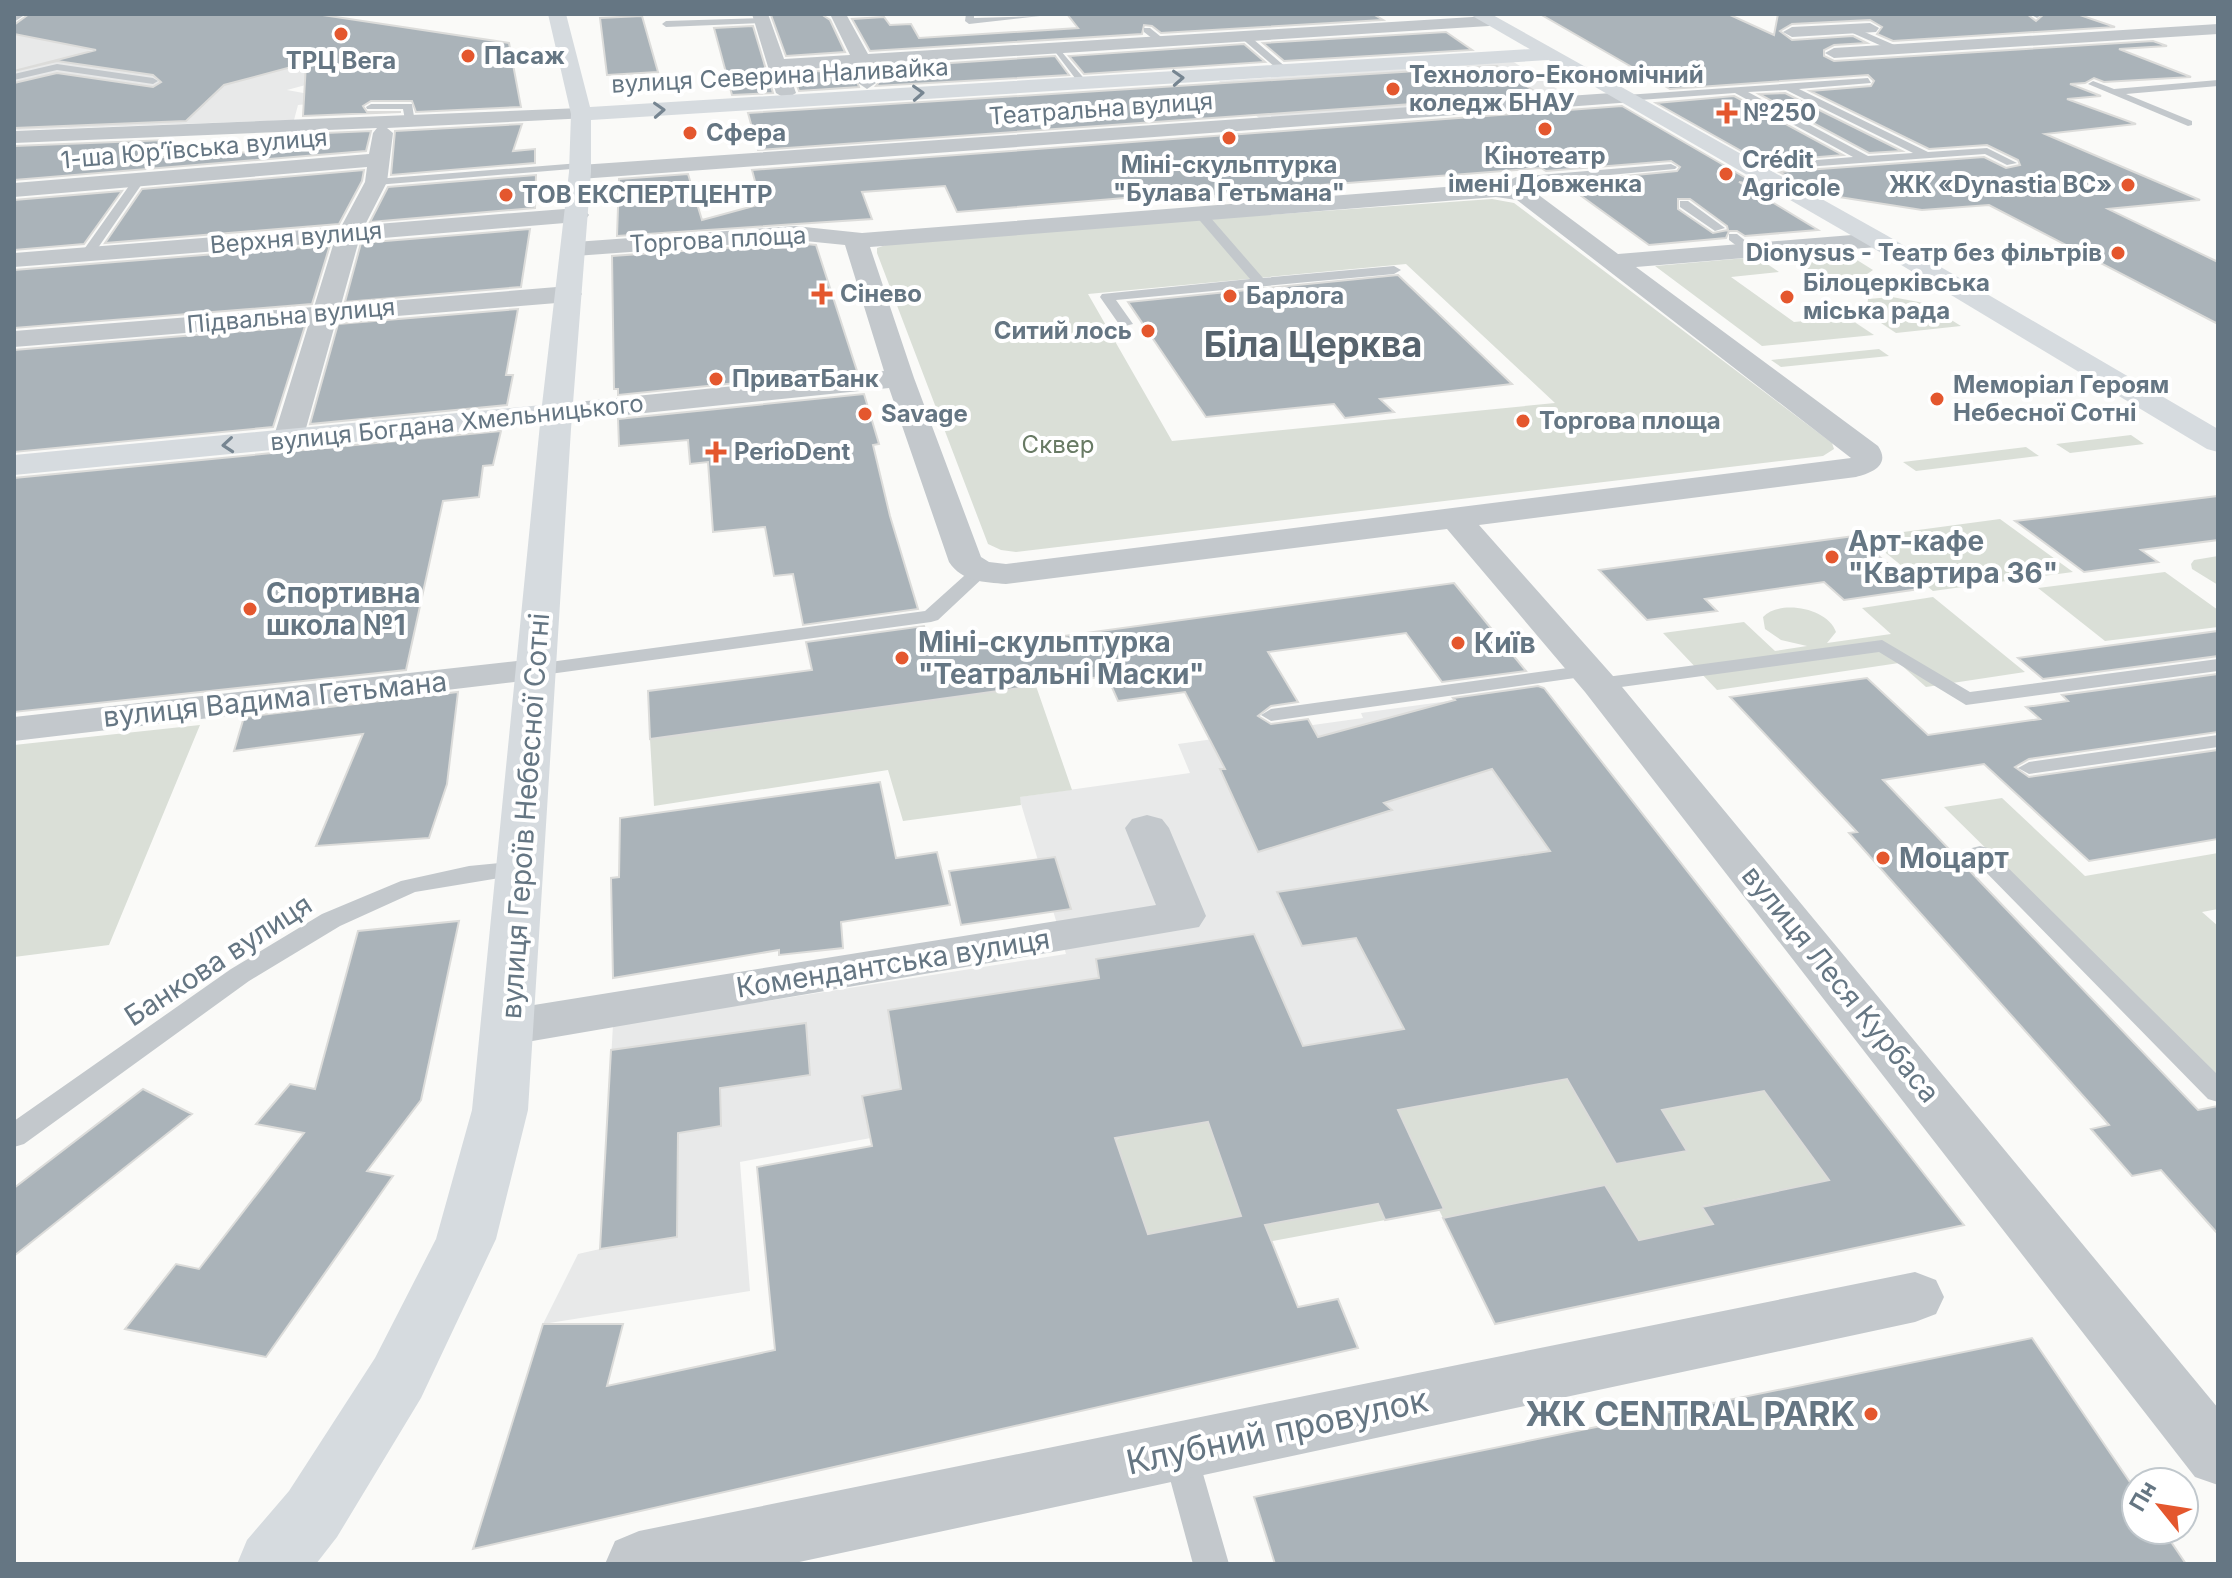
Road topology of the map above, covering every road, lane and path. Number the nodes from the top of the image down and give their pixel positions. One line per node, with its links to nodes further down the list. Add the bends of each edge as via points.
1 (557, 14): 33 (street, вулиця Героїв Небесної Сотні)
2 (838, 14): 18 (street)
3 (970, 14): 4 (lane, via 969,21)
4 (1034, 14)
5 (1818, 14): 10 (street)
6 (761, 17): 8 (lane); 19 (street)
7 (1483, 17): 13 (street); 17 (street)
8 (666, 24)
9 (1898, 26): 10 (street)
10 (1851, 29): 12 (street); 15 (lane)
11 (2218, 29): 15 (street)
12 (1792, 32)
13 (1243, 35): 14 (street, via 1154,35); 20 (lane)
14 (1053, 47): 18 (street); 25 (lane)
15 (1896, 49): 16 (street)
16 (1834, 53)
17 (1548, 54): 20 (street, вулиця Северина Наливайка); 31 (street)
18 (862, 60): 19 (street); 30 (street)
19 (778, 65): 32 (street)
20 (1285, 71): 25 (street, вулиця Северина Наливайка, one-way to 20)
21 (14, 77): 22 (lane, via 61,63)
22 (153, 81)
23 (1868, 81): 27 (lane)
24 (2218, 83): 29 (lane)
25 (1084, 84): 30 (street, вулиця Северина Наливайка, one-way to 25)
26 (2093, 84): 29 (lane)
27 (1788, 87): 28 (lane); 37 (lane)
28 (1736, 90): 31 (lane); 38 (lane)
29 (2113, 92): 35 (lane)
30 (870, 96): 32 (street, вулиця Северина Наливайка)
31 (1626, 98): 41 (street); 46 (street, Театральна вулиця)
32 (788, 102): 33 (street, вулиця Северина Наливайка, one-way to 32)
33 (581, 114): 34 (street, вулиця Северина Наливайка, via 410,123); 46 (street, вулиця Героїв Небесної Сотні)
34 (378, 115): 36 (street, вулиця Северина Наливайка); 42 (street)
35 (2188, 123)
36 (14, 137)
37 (1925, 154): 38 (lane); 39 (lane, via 1987,151)
38 (1866, 159): 41 (lane)
39 (2011, 163)
40 (1671, 167): 45 (lane, via 1516,180)
41 (1750, 168): 52 (street)
42 (377, 171): 43 (street, 1-ша Юрʼївська вулиця); 46 (lane); 50 (street)
43 (140, 178): 44 (street, 1-ша Юрʼївська вулиця); 53 (lane)
44 (14, 190)
45 (1512, 191): 48 (street, Торгова площа); 55 (street)
46 (578, 201): 50 (street, Верхня вулиця); 51 (street, Торгова площа); 58 (street, вулиця Героїв Небесної Сотні)
47 (1684, 204): 49 (lane)
48 (1199, 212): 51 (street, Торгова площа); 57 (lane)
49 (1719, 228)
50 (348, 235): 53 (street, Верхня вулиця); 59 (street)
51 (862, 240): 62 (street, via 857,245)
52 (1877, 240): 55 (street, via 1742,244); 65 (street)
53 (103, 257): 54 (street, Верхня вулиця)
54 (14, 260)
55 (1612, 262): 67 (street, via 1867,453 1867,462 1856,468)
56 (1394, 270): 57 (lane)
57 (1260, 282): 60 (lane, via 1107,297)
58 (569, 294): 59 (street, Підвальна вулиця); 63 (street, вулиця Героїв Небесної Сотні)
59 (325, 314): 61 (street, Підвальна вулиця); 64 (street)
60 (1126, 324)
61 (14, 339)
62 (900, 378): 63 (street, вулиця Богдана Хмельницького); 68 (street, via 966,562)
63 (557, 413): 64 (street, вулиця Богдана Хмельницького); 70 (street, вулиця Героїв Небесної Сотні)
64 (288, 439): 66 (street, вулиця Богдана Хмельницького, one-way to 66)
65 (2218, 442)
66 (14, 465)
67 (1456, 519): 68 (street, via 1006,574); 71 (street, вулиця Леся Курбаса)
68 (980, 571): 70 (lane, via 931,616)
69 (2218, 665): 71 (lane, via 1966,699 1882,646)
70 (535, 670): 73 (street, вулиця Вадима Гетьмана); 78 (street, вулиця Героїв Небесної Сотні)
71 (1594, 678): 72 (lane); 84 (street, вулиця Леся Курбаса)
72 (1271, 715)
73 (14, 729)
74 (2218, 741): 75 (lane)
75 (2029, 768)
76 (1147, 828): 79 (street, Комендантська вулиця, via 1183,916)
77 (1980, 853): 80 (lane)
78 (521, 868): 79 (street, вулиця Героїв Небесної Сотні); 81 (lane, Банкова вулиця, via 409,886 331,920 240,975)
79 (509, 1027): 85 (street, вулиця Героїв Небесної Сотні, via 500,1110 466,1239 398,1378 313,1514)
80 (2218, 1092)
81 (14, 1136)
82 (1915, 1297): 83 (street, Клубний провулок)
83 (1179, 1452): 86 (street, Клубний провулок); 87 (lane)
84 (2218, 1456)
85 (272, 1564)
86 (639, 1564)
87 (1211, 1564)

